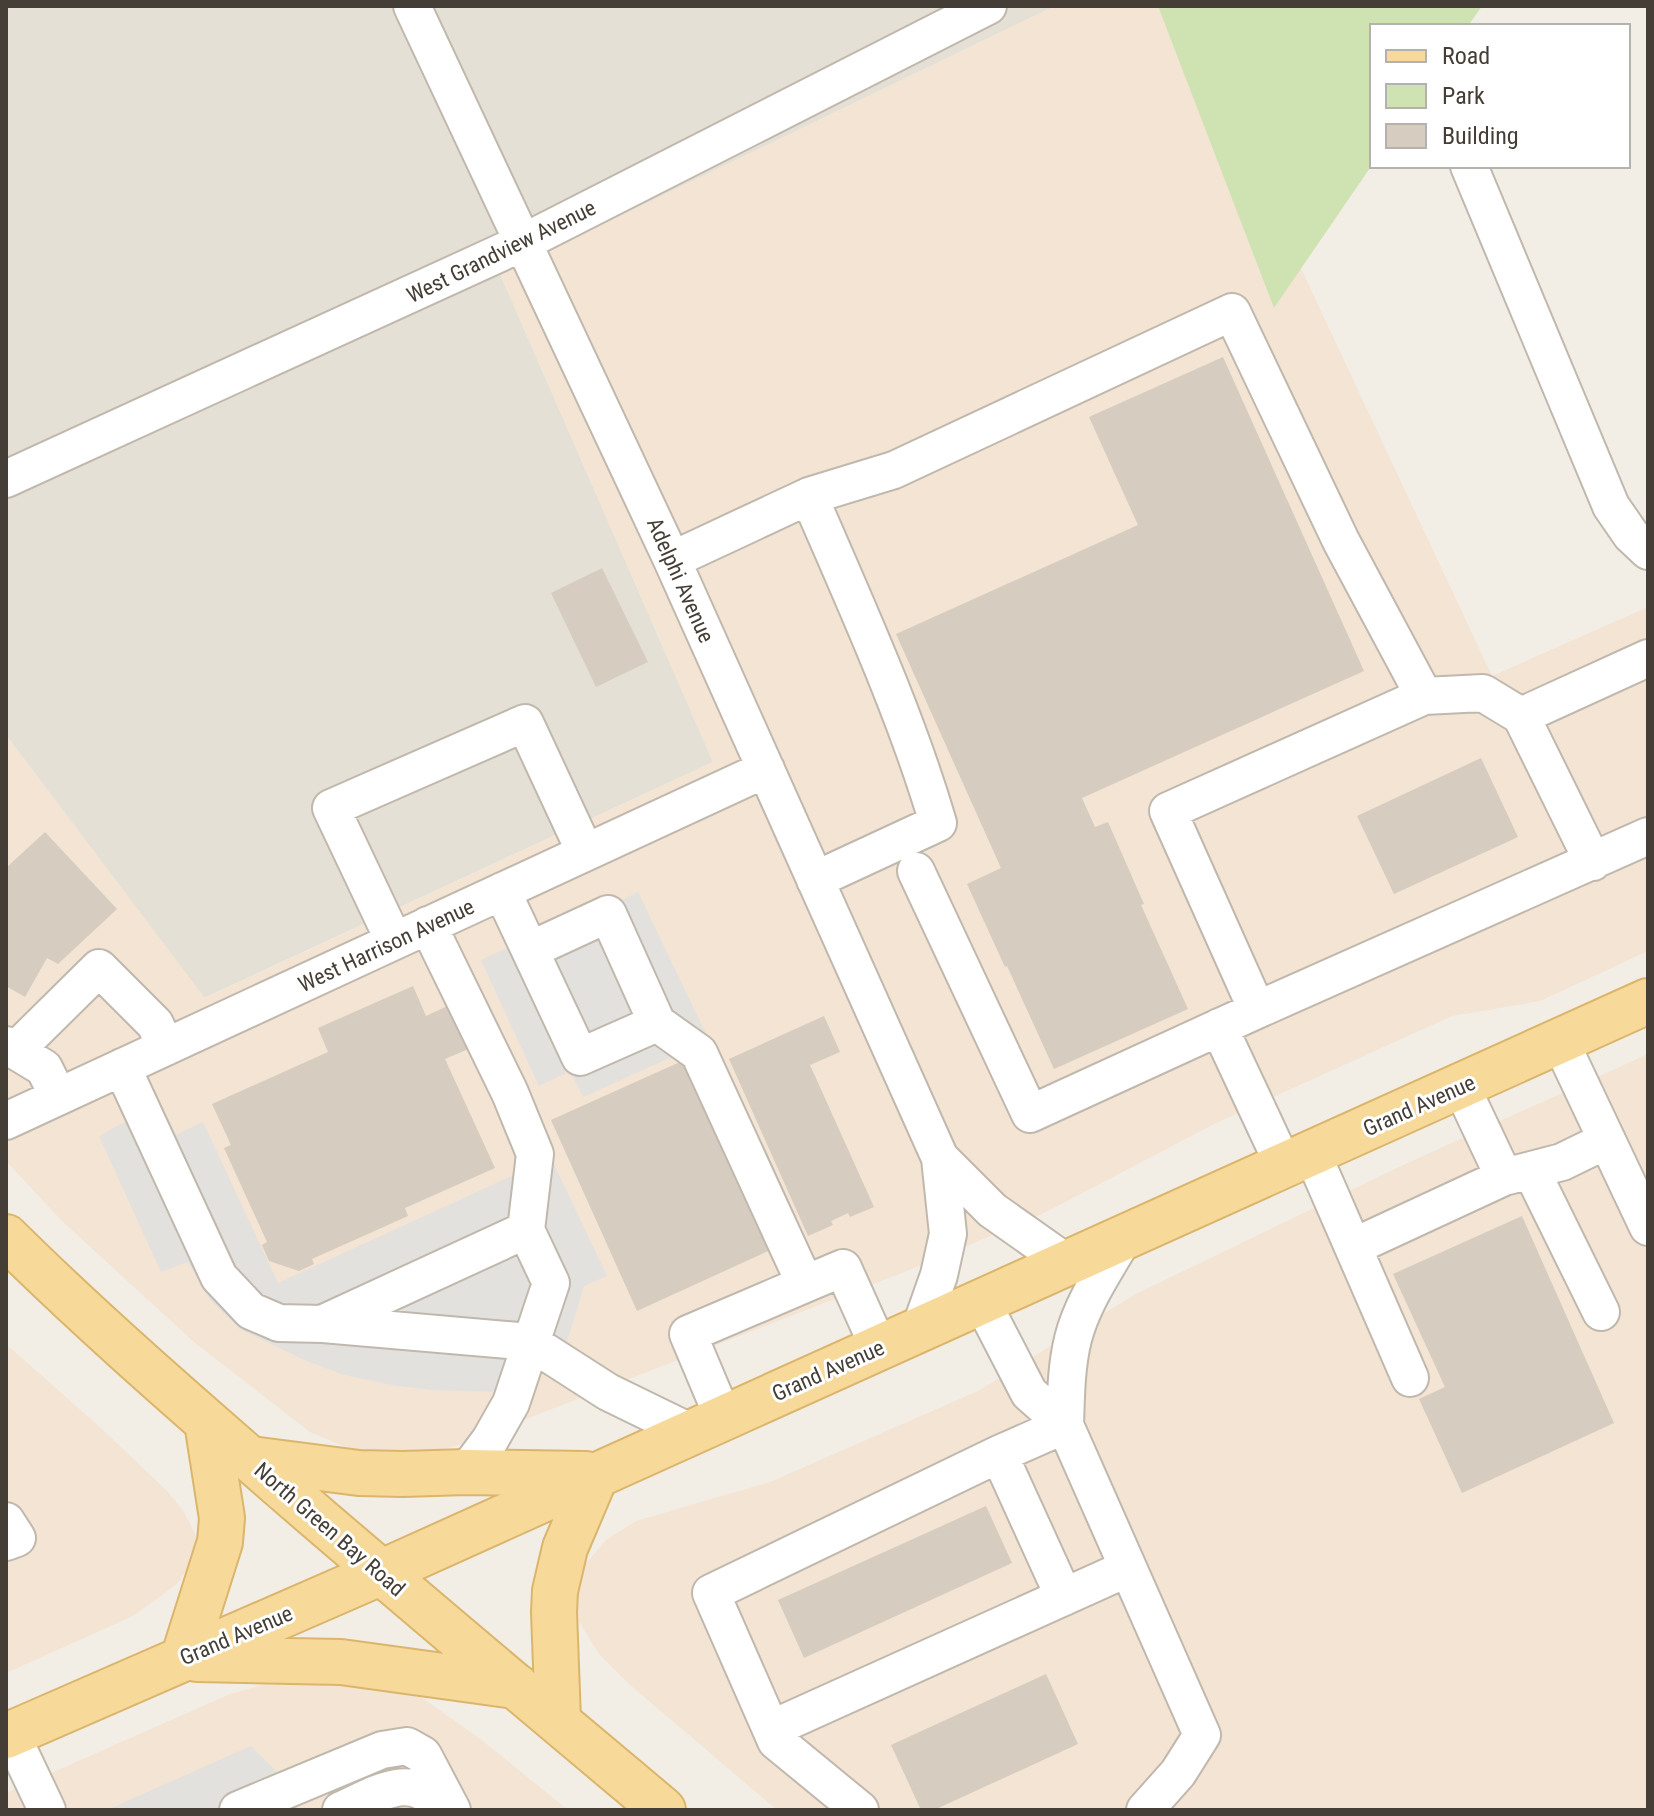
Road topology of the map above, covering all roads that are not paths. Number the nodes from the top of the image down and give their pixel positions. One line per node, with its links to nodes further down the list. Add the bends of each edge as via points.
1 (412, 6): 4 (street, Adelphi Avenue)
2 (988, 6): 4 (street, West Grandview Avenue)
3 (1470, 168): 7 (street, via 1611,506)
4 (524, 242): 5 (street, West Grandview Avenue); 8 (street, Adelphi Avenue)
5 (6, 479)
6 (809, 496): 8 (street); 10 (street, via 894,470 1232,312 1341,541); 17 (street, via 882,668 938,823)
7 (1648, 551)
8 (672, 560): 12 (street, Adelphi Avenue)
9 (1648, 658): 11 (street)
10 (1424, 696): 11 (street, via 1483,693); 23 (street, via 1168,811)
11 (1521, 716): 15 (street)
12 (766, 769): 14 (street, West Harrison Avenue); 17 (street, Adelphi Avenue)
13 (1648, 836): 15 (street)
14 (585, 852): 18 (street, West Harrison Avenue); 20 (street, via 525,723 331,808)
15 (1593, 862): 23 (street)
16 (916, 871): 25 (street, via 1030,1114)
17 (815, 880): 34 (street, Adelphi Avenue)
18 (502, 891): 19 (street, West Harrison Avenue); 21 (street)
19 (428, 925): 20 (street, West Harrison Avenue); 38 (street, via 535,1154)
20 (394, 941): 27 (street, West Harrison Avenue)
21 (530, 950): 24 (street, via 580,1057); 24 (street, via 608,914)
22 (1647, 1003): 26 (main road, Grand Avenue)
23 (1257, 1010): 25 (street)
24 (657, 1023): 43 (street, via 699,1053)
25 (1219, 1027): 35 (street)
26 (1560, 1041): 30 (main road, Grand Avenue); 33 (street)
27 (166, 1047): 28 (street, via 155,1024 99,968); 29 (street, West Harrison Avenue)
28 (11, 1048): 31 (street, via 44,1068)
29 (122, 1067): 31 (street, West Harrison Avenue); 46 (street, via 219,1277 251,1311 279,1323)
30 (1461, 1086): 35 (main road, Grand Avenue); 36 (street)
31 (58, 1096): 32 (street, West Harrison Avenue)
32 (6, 1121)
33 (1607, 1140): 36 (street, via 1562,1162); 37 (street)
34 (940, 1158): 42 (street, Adelphi Avenue, via 992,1210); 47 (street, Adelphi Avenue, via 948,1234)
35 (1298, 1160): 40 (main road, Grand Avenue); 41 (street)
36 (1518, 1174): 41 (street); 45 (street)
37 (1648, 1227)
38 (526, 1230): 46 (street); 48 (street, via 551,1283)
39 (6, 1237): 51 (main road, North Green Bay Road)
40 (1123, 1239): 42 (main road, Grand Avenue); 53 (street, via 1073,1338)
41 (1353, 1247): 50 (street)
42 (1067, 1263): 44 (main road, Grand Avenue)
43 (805, 1284): 49 (street, via 843,1268); 52 (street, via 688,1334)
44 (982, 1302): 47 (main road, Grand Avenue); 53 (street, via 1029,1393)
45 (1601, 1312)
46 (323, 1324): 48 (street)
47 (920, 1329): 49 (main road, Grand Avenue)
48 (530, 1342): 52 (street, via 608,1392); 56 (street, via 511,1403)
49 (879, 1348): 52 (main road, Grand Avenue)
50 (1410, 1378)
51 (207, 1422): 55 (main road, North Green Bay Road); 63 (main road, via 222,1518 220,1542)
52 (707, 1425): 57 (main road, Grand Avenue)
53 (1065, 1425): 54 (street); 60 (street)
54 (999, 1454): 62 (street); 66 (street, via 711,1593)
55 (250, 1459): 56 (main road, via 359,1473); 61 (main road, North Green Bay Road)
56 (466, 1472): 57 (main road)
57 (596, 1475): 61 (main road, Grand Avenue); 65 (main road, via 565,1548 555,1591)
58 (6, 1521): 59 (street, via 17,1538)
59 (6, 1542)
60 (1128, 1568): 62 (street); 75 (street, via 1202,1735)
61 (380, 1573): 63 (main road, Grand Avenue); 64 (main road, North Green Bay Road)
62 (1064, 1597): 66 (street)
63 (183, 1659): 64 (main road, via 341,1662); 67 (main road, Grand Avenue)
64 (516, 1686): 65 (main road, North Green Bay Road)
65 (558, 1720): 73 (main road, North Green Bay Road)
66 (771, 1729): 74 (street, via 776,1741)
67 (9, 1735): 68 (street)
68 (47, 1810)
69 (238, 1810): 72 (street, via 382,1750 407,1746 423,1755)
70 (341, 1810): 71 (street, via 399,1786 426,1793)
71 (438, 1810)
72 (452, 1810)
73 (663, 1810)
74 (860, 1810)
75 (1145, 1810)

